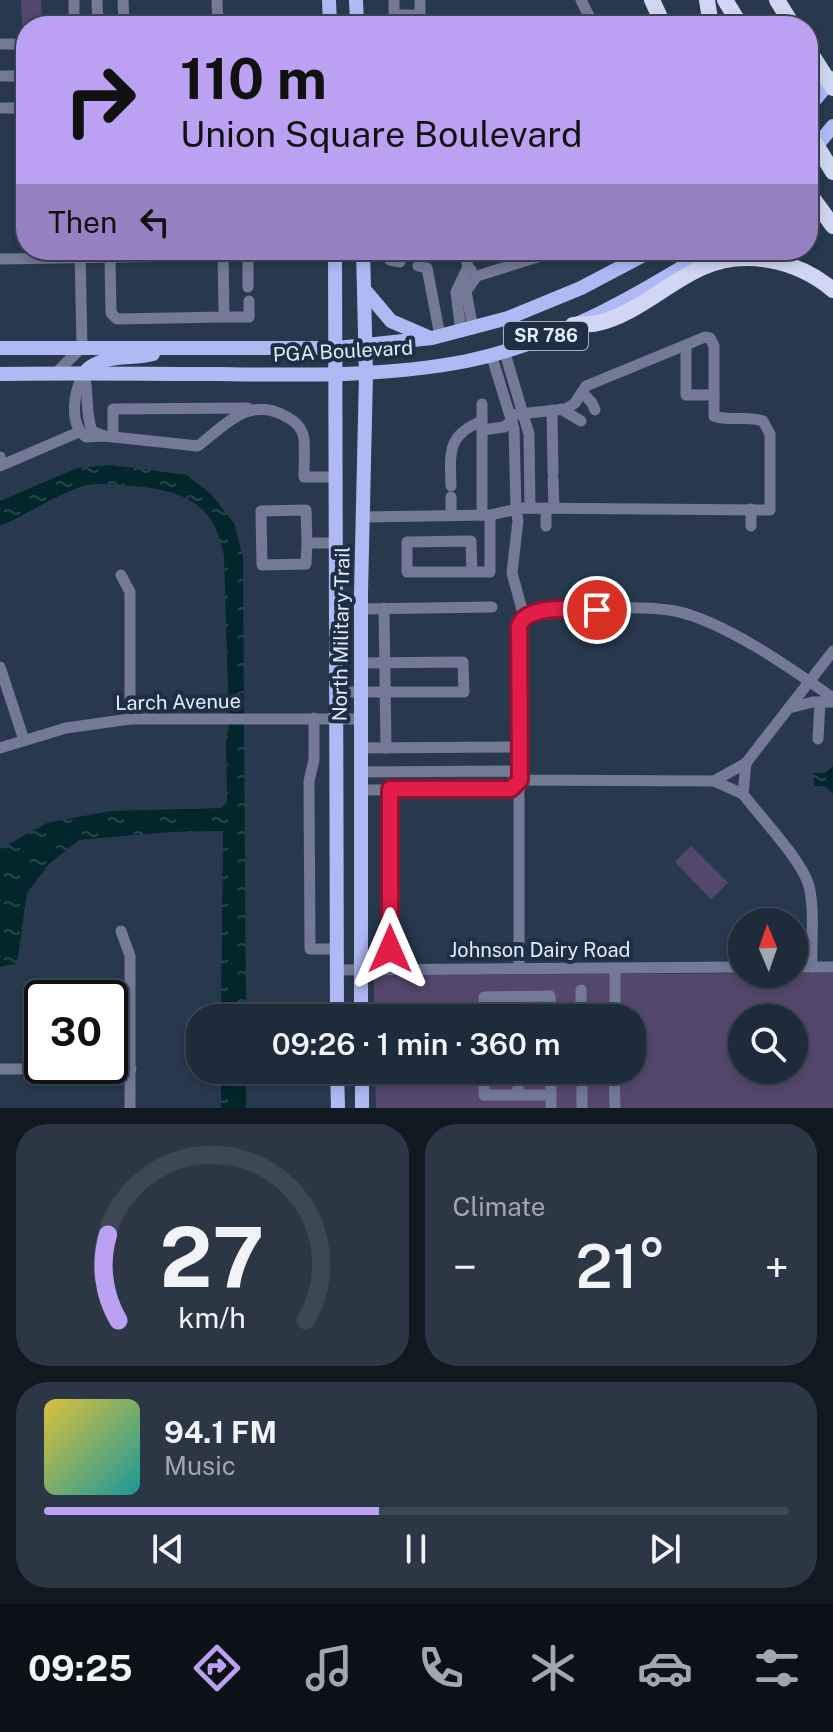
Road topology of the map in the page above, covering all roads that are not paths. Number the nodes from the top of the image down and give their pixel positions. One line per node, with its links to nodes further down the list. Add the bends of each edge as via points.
1 (394, 0): 2 (street, via 394,15)
2 (399, 16)
3 (818, 65): 5 (highway, bridge)
4 (833, 78): 6 (main road)
5 (833, 88)
6 (818, 96)
7 (833, 126): 8 (main road)
8 (818, 144)
9 (818, 148): 10 (highway, bridge)
10 (833, 172)
11 (818, 206): 12 (highway)
12 (833, 226)
13 (80, 260): 39 (street)
14 (110, 260): 33 (street, via 111,313 117,319)
15 (223, 260): 33 (street)
16 (248, 260): 29 (street)
17 (335, 260): 42 (main road, North Military Trail)
18 (363, 260): 30 (main road, North Military Trail)
19 (390, 260): 26 (street)
20 (468, 260): 28 (street)
21 (509, 260): 28 (street)
22 (634, 260): 35 (main road, PGA Boulevard / SR 786, via 581,288)
23 (694, 260): 34 (main road, PGA Boulevard / SR 786, via 636,296)
24 (742, 260): 34 (highway, via 701,268 598,323)
25 (764, 260): 31 (highway, via 804,271)
26 (400, 262)
27 (418, 266): 36 (street, via 427,268)
28 (472, 272): 35 (street, via 466,291)
29 (248, 287)
30 (364, 289): 36 (main road, via 391,321); 38 (main road, North Military Trail)
31 (833, 290)
32 (249, 301): 33 (street, via 249,317)
33 (224, 317)
34 (573, 325): 43 (main road, PGA Boulevard / SR 786)
35 (467, 330): 36 (main road, PGA Boulevard / SR 786)
36 (436, 337): 38 (main road, PGA Boulevard / SR 786)
37 (686, 345): 49 (street); 50 (street, via 686,395); 50 (street, via 710,338)
38 (365, 346): 42 (main road, PGA Boulevard / SR 786); 47 (main road, North Military Trail)
39 (82, 347): 40 (main road, PGA Boulevard / SR 786); 41 (main road, PGA Boulevard / SR 786); 44 (street)
40 (0, 348)
41 (164, 348): 42 (main road, PGA Boulevard / SR 786); 45 (main road, via 151,355 109,358)
42 (337, 348): 48 (main road, North Military Trail)
43 (497, 352): 47 (main road, PGA Boulevard / SR 786); 55 (street); 56 (street)
44 (56, 373): 45 (main road, PGA Boulevard / SR 786); 46 (main road, PGA Boulevard / SR 786)
45 (84, 373): 48 (main road, PGA Boulevard / SR 786); 59 (street, via 76,388); 60 (street, via 92,431)
46 (0, 374)
47 (366, 374): 48 (main road, PGA Boulevard / SR 786); 69 (main road, North Military Trail)
48 (336, 375): 62 (main road, North Military Trail)
49 (582, 392): 53 (street, via 575,403); 54 (street)
50 (714, 395): 65 (street, via 714,416 755,418 770,434 770,510)
51 (482, 404): 58 (street)
52 (254, 408): 60 (street, via 232,418 198,446); 60 (street, via 113,409); 62 (street, via 275,410 296,422 304,436 304,477)
53 (557, 410): 55 (street); 57 (street); 64 (street)
54 (595, 410)
55 (524, 413): 56 (street); 63 (street)
56 (511, 418): 58 (street, via 504,427); 66 (street)
57 (581, 421)
58 (482, 426): 67 (street, via 461,432 453,441); 68 (street)
59 (79, 432): 60 (street); 61 (street, via 0,466)
60 (108, 437)
61 (0, 457)
62 (336, 477): 73 (main road, North Military Trail)
63 (530, 508): 64 (street); 66 (street)
64 (550, 508): 65 (street); 70 (street)
65 (751, 509): 71 (street)
66 (516, 510): 68 (street); 79 (street, via 512,573)
67 (451, 515): 68 (street); 69 (street)
68 (486, 515): 74 (street, via 490,572)
69 (363, 517): 78 (main road, North Military Trail)
70 (546, 526)
71 (751, 526)
72 (307, 543): 72 (street, via 306,510 261,511 262,565 306,564); 73 (street)
73 (336, 543): 85 (main road, North Military Trail)
74 (472, 572): 74 (street, via 407,572 407,542 471,541)
75 (121, 575): 92 (street, via 130,592)
76 (492, 607): 77 (street)
77 (384, 608): 78 (street); 82 (street)
78 (361, 609): 81 (main road, North Military Trail)
79 (526, 615): 84 (street, via 656,609 688,614 757,647); 97 (street, via 519,626)
80 (833, 651): 84 (street)
81 (361, 663): 82 (street); 86 (main road, North Military Trail)
82 (384, 663): 87 (street); 87 (street, via 463,662 464,692)
83 (0, 667): 96 (street)
84 (810, 681): 88 (street); 90 (street)
85 (337, 692): 86 (street); 93 (main road, North Military Trail)
86 (360, 692): 87 (street); 94 (main road, North Military Trail)
87 (385, 692): 100 (street)
88 (833, 700): 89 (street)
89 (820, 702): 90 (street); 95 (street)
90 (788, 709): 101 (street)
91 (314, 718): 92 (street, Larch Avenue); 93 (street, Larch Avenue); 109 (street, via 310,949)
92 (130, 719): 96 (street, Larch Avenue)
93 (337, 719): 94 (street, Larch Avenue); 109 (main road, North Military Trail)
94 (360, 719): 99 (main road, North Military Trail)
95 (818, 739)
96 (24, 740): 98 (street, Larch Avenue)
97 (520, 747): 100 (street); 103 (street)
98 (0, 748)
99 (360, 748): 100 (street); 102 (main road, North Military Trail)
100 (386, 748)
101 (746, 763): 104 (street); 107 (street)
102 (360, 772): 103 (street, via 508,771); 106 (main road, North Military Trail)
103 (520, 780): 104 (street); 105 (street, via 511,789); 115 (street)
104 (714, 781): 107 (street)
105 (390, 789): 106 (street); 110 (street)
106 (360, 790): 118 (main road, North Military Trail)
107 (743, 794): 113 (street, via 808,884)
108 (121, 931): 129 (street, via 130,956)
109 (337, 949): 117 (main road, North Military Trail)
110 (390, 949)
111 (728, 967): 116 (street, Johnson Dairy Road)
112 (808, 967): 113 (street)
113 (812, 967): 114 (street)
114 (833, 967)
115 (519, 968): 116 (street, Johnson Dairy Road); 118 (street, Johnson Dairy Road)
116 (615, 968): 127 (street)
117 (337, 970): 118 (street, Johnson Dairy Road); 121 (main road, North Military Trail)
118 (360, 970): 122 (main road, North Military Trail)
119 (581, 990): 126 (street)
120 (517, 996): 123 (street, via 484,997); 124 (street); 125 (street, via 550,996)
121 (337, 1004)
122 (361, 1004)
123 (484, 1004)
124 (517, 1004)
125 (550, 1004)
126 (581, 1004)
127 (615, 1004)
128 (0, 1069): 129 (street)
129 (131, 1069): 139 (street)
130 (337, 1084): 140 (main road)
131 (362, 1084): 141 (main road)
132 (518, 1084): 136 (street)
133 (551, 1084): 137 (street)
134 (582, 1084): 143 (street)
135 (614, 1084): 144 (street)
136 (518, 1095): 137 (street); 138 (street)
137 (551, 1095): 142 (street)
138 (484, 1102)
139 (130, 1108)
140 (338, 1108)
141 (362, 1108)
142 (551, 1108)
143 (582, 1108)
144 (615, 1108)

